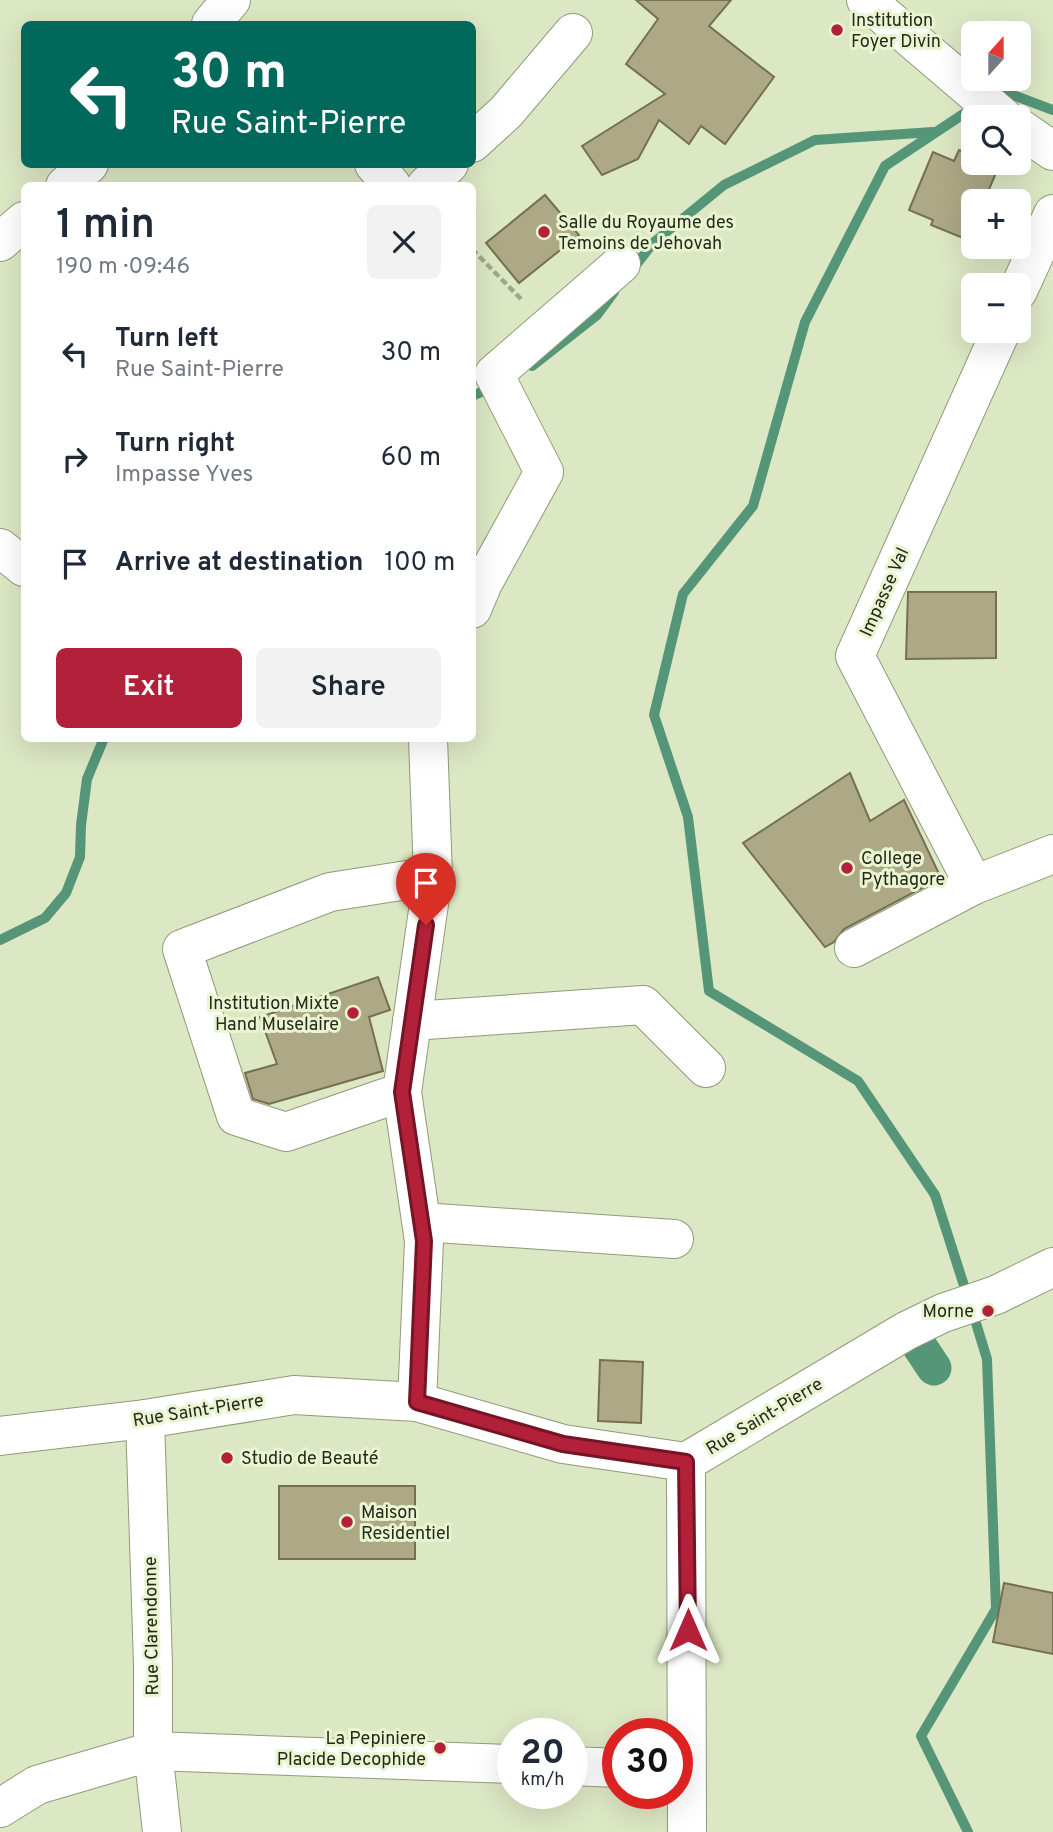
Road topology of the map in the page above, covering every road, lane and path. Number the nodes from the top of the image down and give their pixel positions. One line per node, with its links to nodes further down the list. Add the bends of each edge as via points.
1 (866, 0): 3 (street)
2 (573, 33): 5 (street, via 506,112)
3 (989, 105)
4 (1031, 136): 6 (street)
5 (476, 139)
6 (1053, 151)
7 (85, 168): 10 (street)
8 (377, 168): 11 (street)
9 (445, 168): 12 (street)
10 (69, 182)
11 (389, 182)
12 (430, 182)
13 (1053, 214): 18 (street)
14 (21, 224): 15 (street)
15 (0, 242)
16 (476, 254): 19 (path)
17 (621, 264): 19 (street)
18 (1026, 273)
19 (548, 327): 23 (street, via 494,374 544,472)
20 (996, 343): 27 (street, Impasse Val, via 855,656)
21 (0, 548): 22 (street)
22 (21, 565)
23 (476, 600)
24 (428, 742): 26 (street)
25 (1053, 854): 27 (street)
26 (432, 876): 29 (street); 31 (street, via 330,892 182,949 236,1116 286,1132)
27 (974, 885): 28 (street)
28 (854, 948)
29 (412, 1021): 30 (street, via 643,1005); 31 (street)
30 (706, 1068)
31 (402, 1092): 32 (street)
32 (422, 1222): 33 (street); 35 (street)
33 (674, 1238)
34 (1053, 1267): 38 (street, Rue Saint-Pierre, via 906,1331)
35 (417, 1402): 36 (street, Rue Saint-Pierre, via 294,1395); 38 (street, Rue Saint-Pierre, via 563,1444)
36 (145, 1419): 37 (street, Rue Saint-Pierre); 40 (street, Rue Clarendonne)
37 (0, 1436)
38 (686, 1462): 39 (street)
39 (684, 1718)
40 (153, 1751): 41 (street); 42 (street, via 37,1785); 44 (street, Rue Clarendonne)
41 (497, 1763)
42 (0, 1808)
43 (686, 1809): 45 (street)
44 (162, 1832)
45 (687, 1832)

